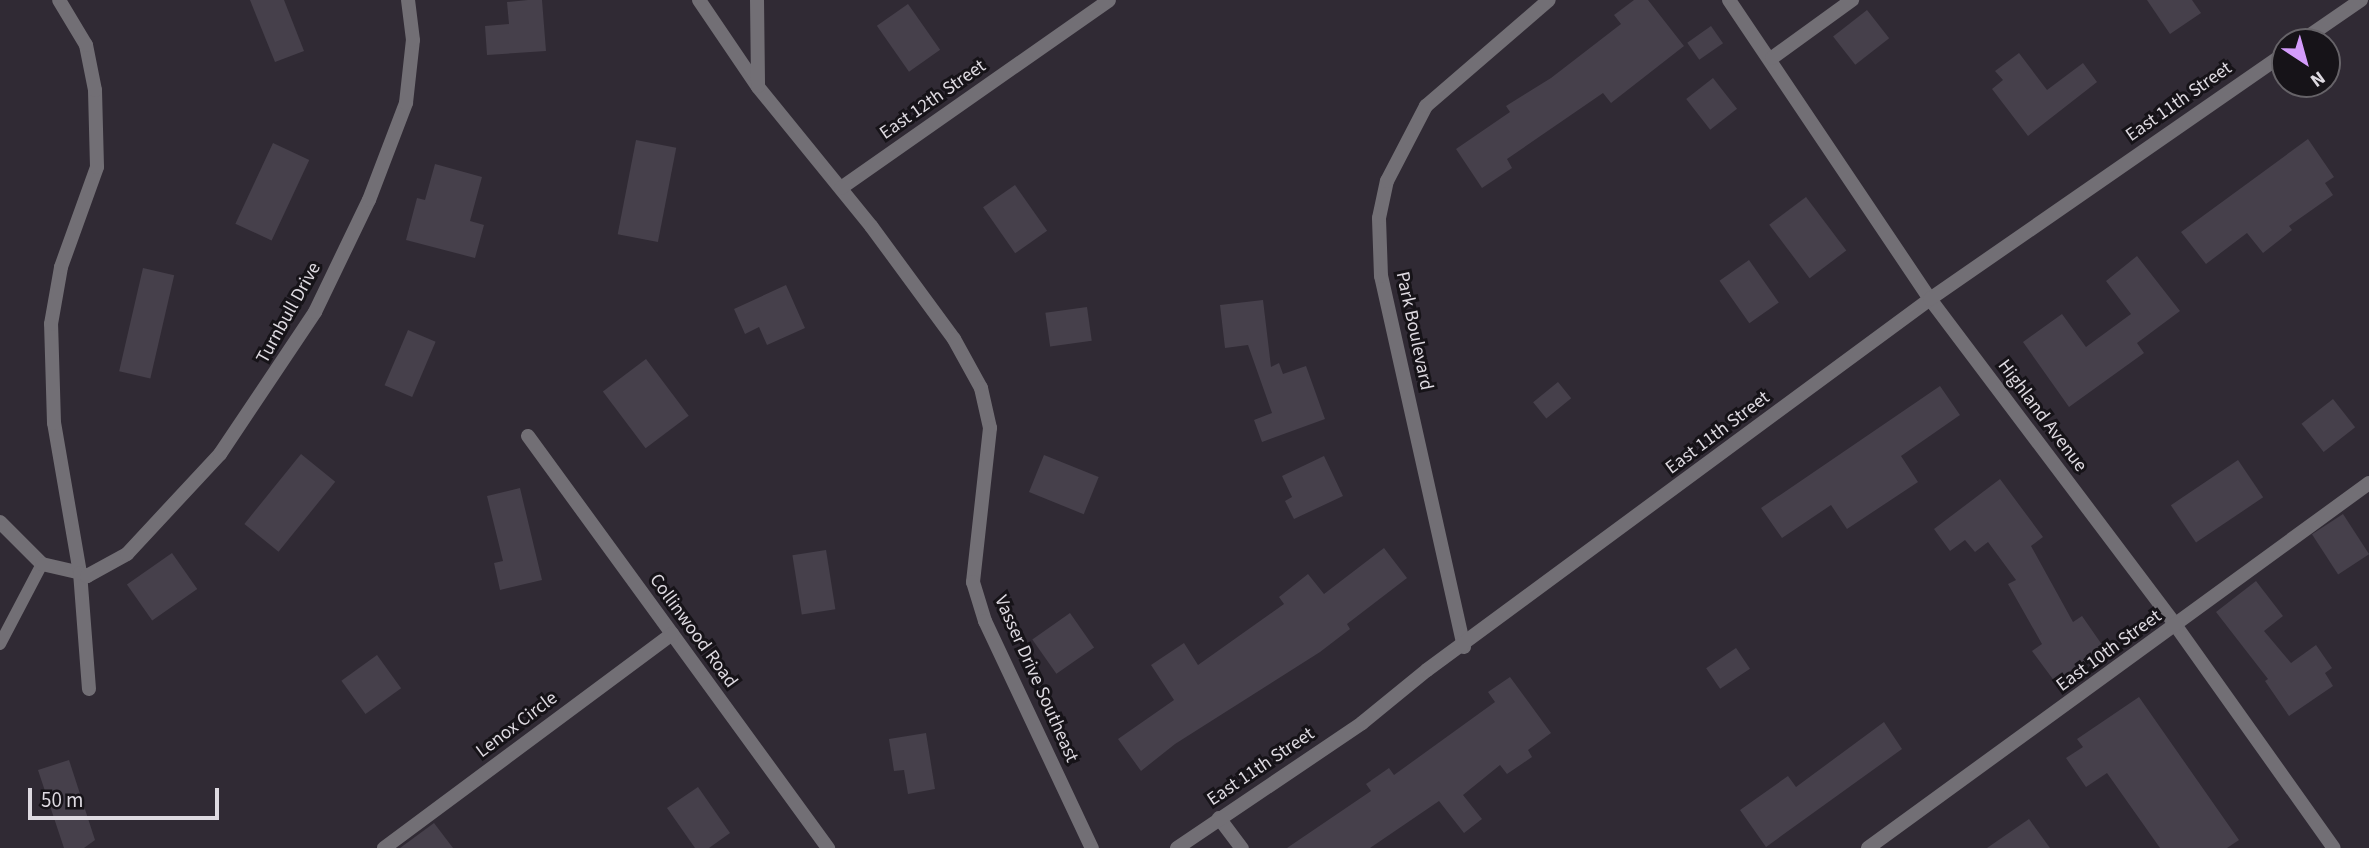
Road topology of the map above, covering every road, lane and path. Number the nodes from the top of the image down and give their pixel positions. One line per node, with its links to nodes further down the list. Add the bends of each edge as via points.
1 (59, 0): 20 (street, via 86,45 95,90 97,167 61,267 51,324 54,423)
2 (408, 0): 20 (street, Turnbull Drive, via 413,40 406,103 369,200 315,313 220,454 127,554 87,576)
3 (699, 0): 13 (street)
4 (757, 0): 13 (street)
5 (1110, 0): 14 (street, East 12th Street)
6 (1549, 0): 24 (street, Park Boulevard, via 1426,106 1387,181 1379,218 1381,276)
7 (1729, 0): 11 (street, Highland Avenue)
8 (1852, 0): 11 (street)
9 (2361, 0): 10 (street)
10 (2320, 28)
11 (1772, 58): 15 (street, Highland Avenue)
12 (2271, 63): 15 (street, East 11th Street)
13 (758, 87): 14 (street)
14 (841, 188): 29 (street, Vasser Drive Southeast, via 954,339 981,388 990,428 974,582 985,621)
15 (1930, 299): 21 (street, Highland Avenue); 24 (street, East 11th Street)
16 (528, 436): 22 (street, Collinwood Road)
17 (2369, 483): 21 (street, East 10th Street)
18 (0, 522): 19 (street)
19 (42, 564): 20 (street); 23 (lane)
20 (80, 573): 25 (street)
21 (2176, 626): 32 (street, East 10th Street); 33 (street, Highland Avenue)
22 (672, 634): 27 (street, Lenox Circle); 28 (street, Collinwood Road)
23 (0, 644)
24 (1464, 647): 26 (street, East 11th Street, via 1427,670 1362,723)
25 (89, 690)
26 (1219, 818): 30 (street, East 11th Street); 31 (street)
27 (384, 848)
28 (828, 848)
29 (1093, 848)
30 (1177, 848)
31 (1242, 848)
32 (1868, 848)
33 (2334, 848)

